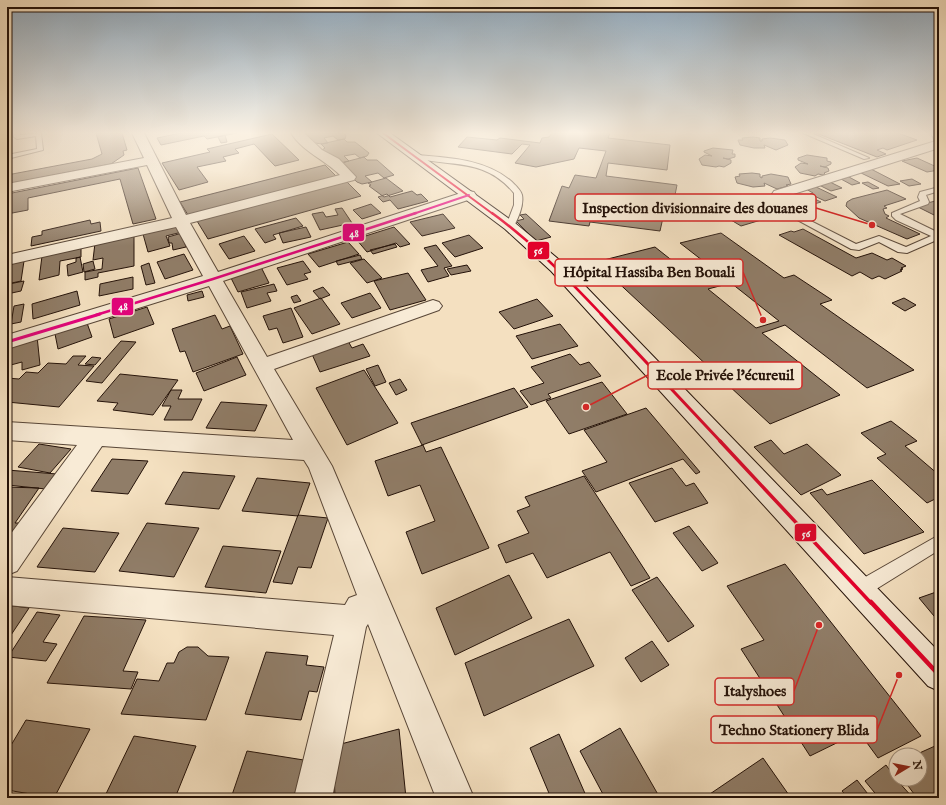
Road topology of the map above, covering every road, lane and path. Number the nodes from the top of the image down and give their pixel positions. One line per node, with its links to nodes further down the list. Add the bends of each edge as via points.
1 (97, 171): 7 (street)
2 (156, 171): 12 (street)
3 (343, 171): 12 (street, via 349,177)
4 (435, 171): 10 (street)
5 (491, 171): 13 (lane, via 506,179 517,192 518,198)
6 (855, 171): 9 (street)
7 (7, 188)
8 (939, 189): 11 (lane, via 923,194 925,202 896,213 899,218 938,236 907,250 901,250 880,240 859,248 854,247)
9 (780, 194)
10 (469, 196): 13 (street); 15 (street)
11 (796, 217)
12 (181, 221): 14 (street); 15 (street)
13 (510, 226): 24 (street, via 557,267)
14 (7, 260)
15 (213, 279): 17 (street); 18 (street)
16 (433, 306): 18 (street)
17 (7, 342)
18 (262, 366): 21 (street)
19 (7, 431): 20 (street)
20 (96, 437): 21 (street); 23 (street)
21 (311, 451): 26 (street, via 320,466)
22 (939, 542): 24 (lane)
23 (7, 562)
24 (859, 590): 28 (street)
25 (7, 591): 27 (street)
26 (370, 592): 27 (street); 30 (street)
27 (352, 621): 29 (street)
28 (939, 675)
29 (313, 798)
30 (455, 798)

